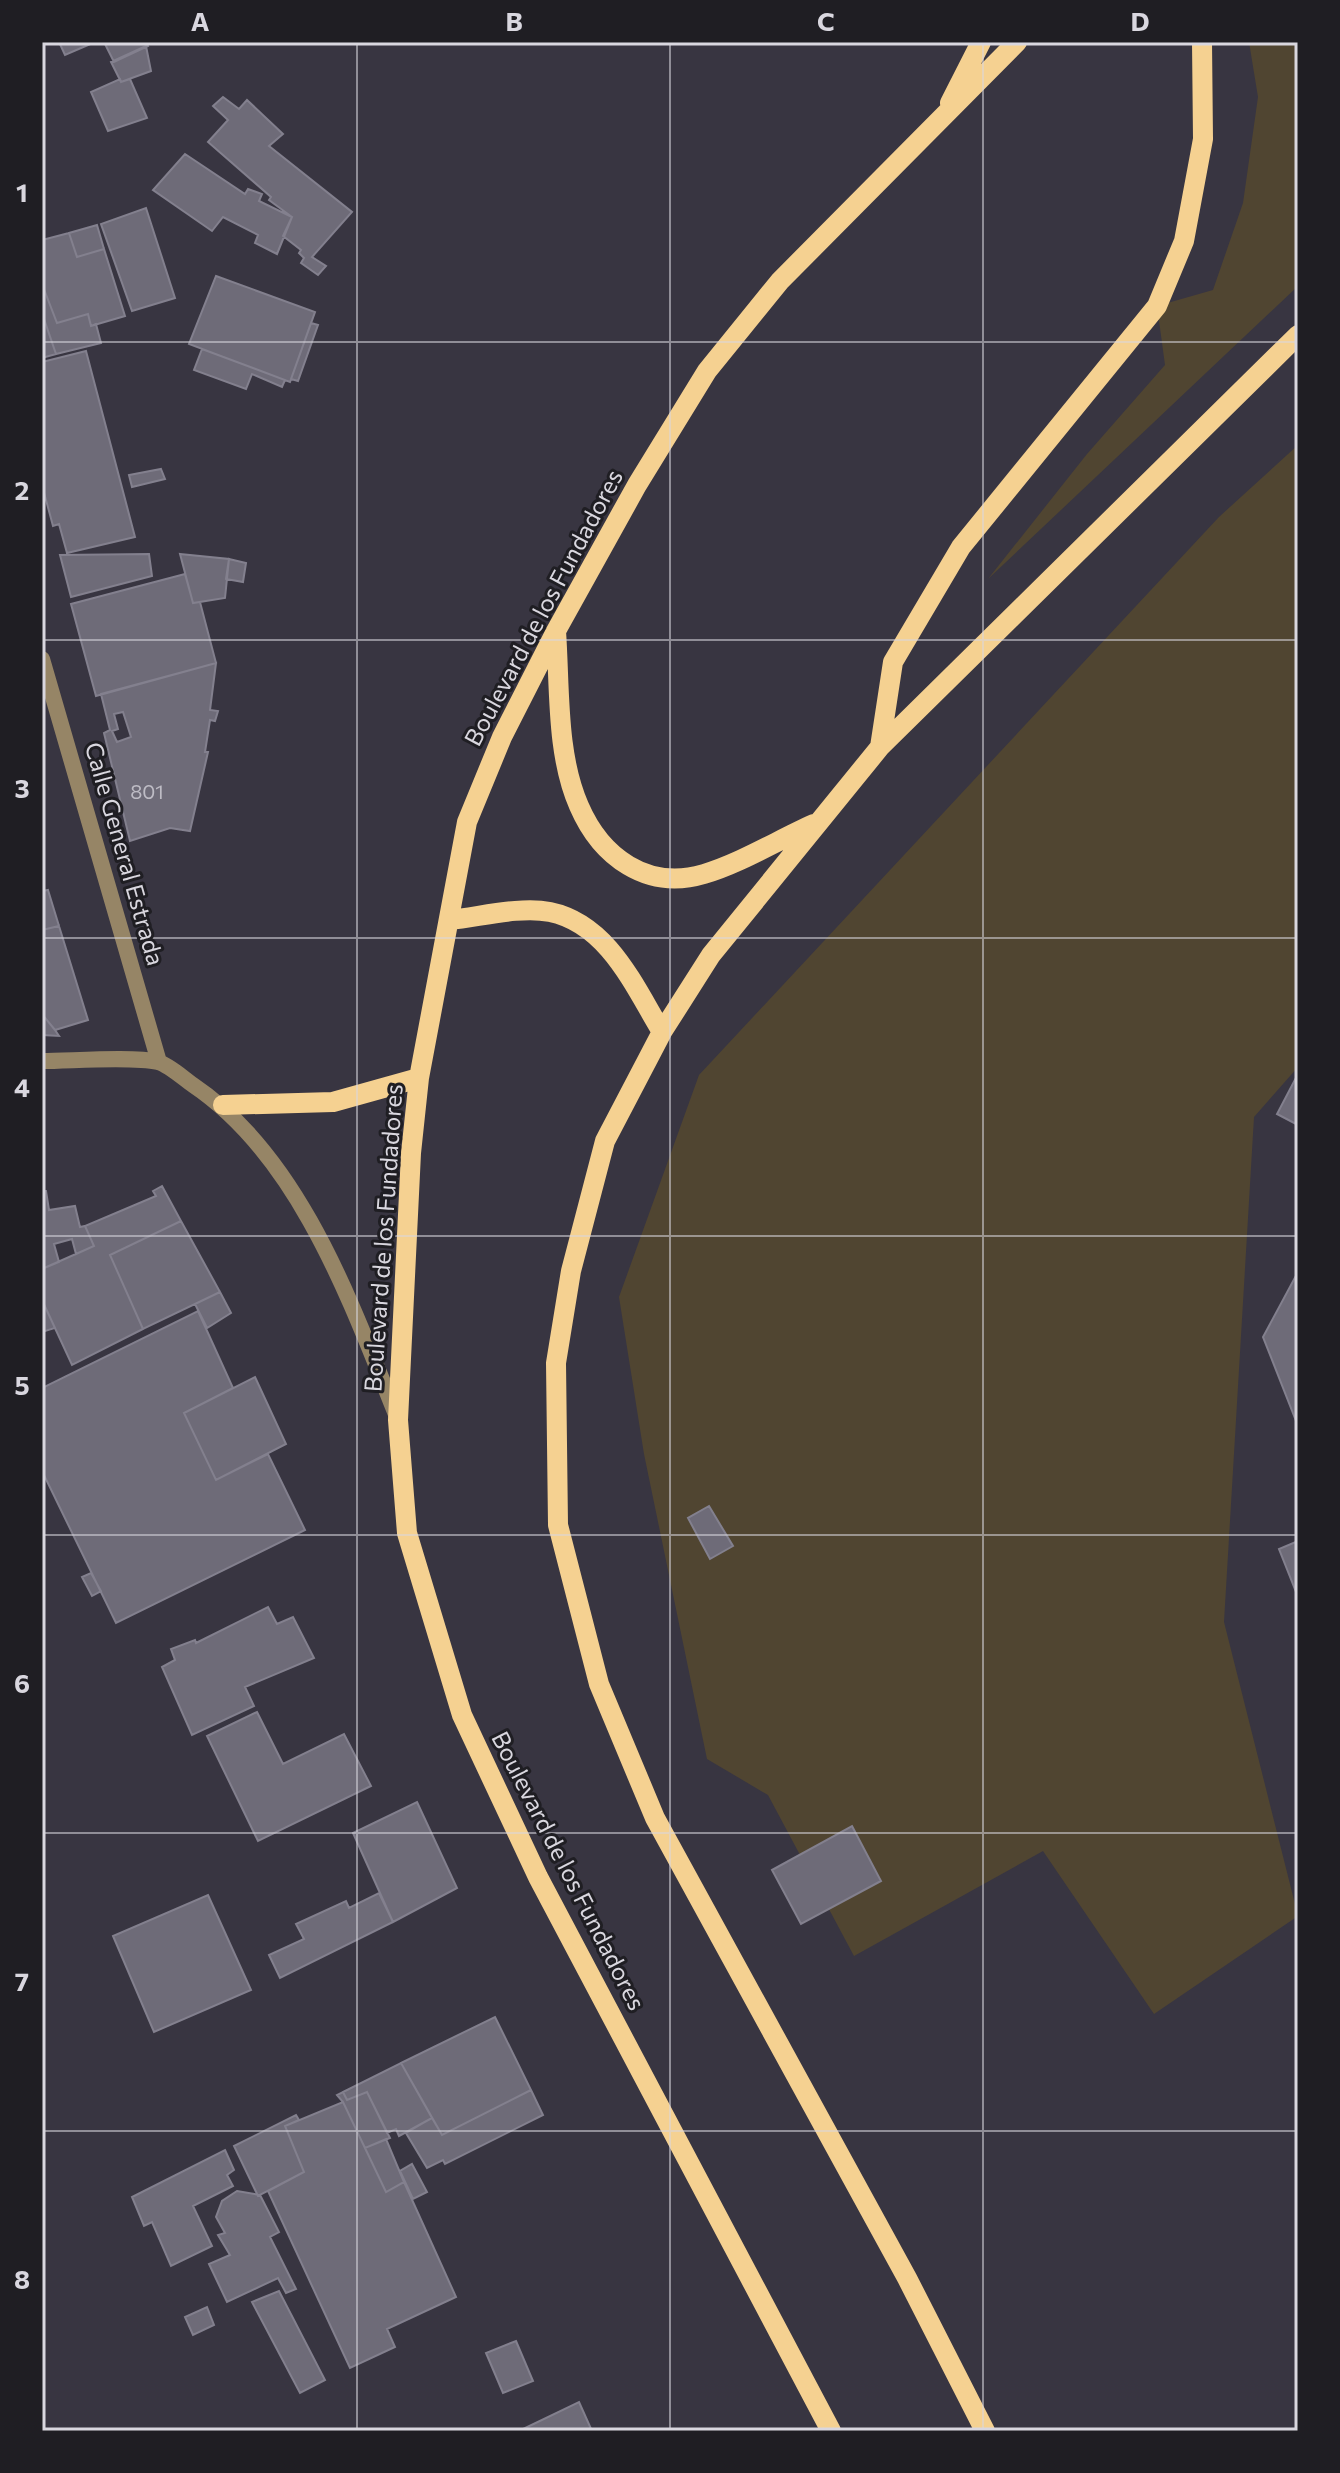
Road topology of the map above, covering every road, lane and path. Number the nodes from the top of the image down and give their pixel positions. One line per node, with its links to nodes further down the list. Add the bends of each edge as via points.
1 (981, 42): 4 (main road)
2 (1017, 42): 4 (main road, Boulevard de los Fundadores)
3 (1202, 42): 8 (main road, via 1203,139 1184,241 1157,306 961,547 893,662)
4 (939, 124): 6 (main road, Boulevard de los Fundadores, via 780,281 707,371)
5 (1298, 335): 8 (main road)
6 (556, 631): 9 (main road, via 566,760 579,806 622,864 650,878 702,875); 10 (main road, Boulevard de los Fundadores, via 502,737 467,822)
7 (42, 659): 13 (street, Calle General Estrada)
8 (880, 747): 9 (main road)
9 (819, 822): 11 (main road, via 747,907)
10 (450, 920): 11 (main road, via 549,912 586,927 613,954); 14 (main road, Boulevard de los Fundadores)
11 (662, 1032): 18 (main road, via 605,1141 571,1271 556,1363 558,1525 599,1684 655,1818)
12 (42, 1061): 13 (street)
13 (159, 1062): 15 (street)
14 (419, 1078): 15 (main road, via 333,1102); 16 (main road, Boulevard de los Fundadores)
15 (223, 1105): 16 (street, via 295,1198 342,1281)
16 (398, 1420): 17 (main road, Boulevard de los Fundadores, via 407,1533 462,1715 538,1877)
17 (831, 2431)
18 (985, 2431)

